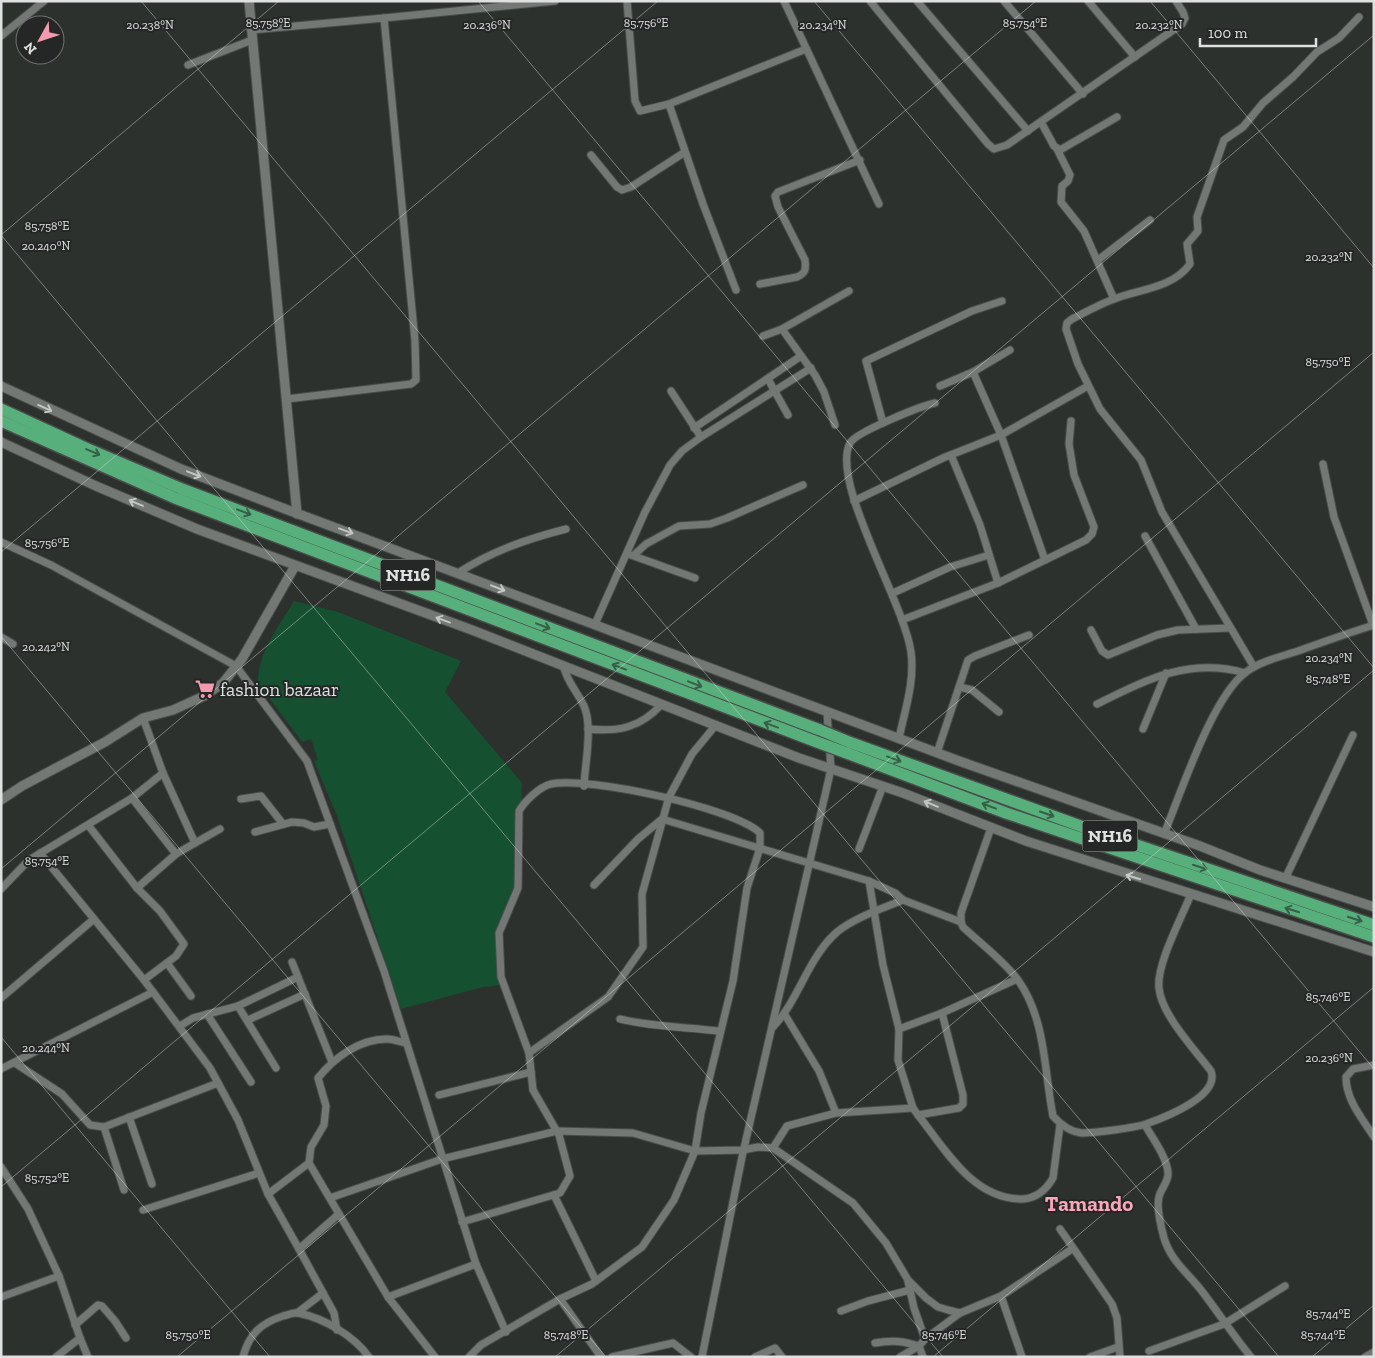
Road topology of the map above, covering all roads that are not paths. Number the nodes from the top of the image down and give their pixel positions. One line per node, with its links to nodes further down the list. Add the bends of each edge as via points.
1 (249, 1): 13 (street)
2 (555, 1): 12 (street)
3 (627, 1): 20 (street, via 636,108 645,112)
4 (784, 1): 16 (street)
5 (870, 1): 23 (street, via 994,149)
6 (917, 1): 23 (street)
7 (1004, 1): 19 (street)
8 (1088, 1): 17 (street)
9 (1176, 1): 17 (street, via 1184,12 1182,24)
10 (38, 3): 14 (street)
11 (1359, 16): 34 (street, via 1339,38 1317,52 1263,103 1243,127 1224,140 1198,217 1198,231 1186,244 1190,264 1183,274 1156,287)
12 (384, 18): 13 (street); 48 (street, via 415,340 416,380 403,386)
13 (251, 30): 15 (street)
14 (1, 36)
15 (252, 40): 18 (street); 48 (street)
16 (806, 48): 20 (street); 27 (street)
17 (1136, 57): 19 (street)
18 (188, 65)
19 (1083, 94): 22 (street)
20 (668, 104): 25 (street)
21 (1117, 116): 24 (street, via 1065,148)
22 (1041, 122): 23 (street); 24 (street)
23 (1028, 131)
24 (1057, 149): 30 (street, via 1070,175 1062,186 1060,202 1084,231)
25 (685, 152): 26 (street, via 631,188 622,190); 32 (street)
26 (591, 155)
27 (860, 160): 28 (street); 31 (street, via 778,192 775,196 778,207 806,268 797,277)
28 (879, 204)
29 (1150, 220): 30 (street)
30 (1098, 260): 34 (street)
31 (760, 284)
32 (736, 290)
33 (848, 290): 36 (street)
34 (1114, 299): 45 (street, via 1067,323 1069,341)
35 (1002, 301): 54 (street, via 972,311 866,361)
36 (782, 329): 37 (street); 39 (street)
37 (763, 336)
38 (1010, 350): 41 (street)
39 (801, 356): 40 (street); 42 (street)
40 (811, 368): 46 (street); 55 (street, via 824,392)
41 (973, 372): 44 (street); 57 (street)
42 (768, 379): 46 (street); 56 (street)
43 (1, 386): 64 (street, one-way to 64, via 182,469)
44 (940, 386)
45 (1088, 386): 57 (street); 80 (street, via 1109,422 1141,460 1162,512)
46 (776, 390): 51 (street); 58 (street)
47 (671, 391): 56 (street)
48 (287, 399): 64 (street)
49 (935, 403): 54 (street)
50 (1, 409): 101 (highway, NH16, one-way to 101, via 182,489)
51 (788, 415)
52 (1, 421): 101 (highway, NH16, one-way to 52, via 174,498)
53 (1071, 421): 71 (street, via 1074,476 1094,527 1086,540)
54 (884, 423): 63 (street, via 851,440 847,466)
55 (835, 425)
56 (694, 428): 58 (street)
57 (1001, 435): 60 (street); 71 (street)
58 (701, 437): 68 (street, via 670,465)
59 (1, 442): 72 (street, one-way to 59, via 96,486)
60 (951, 455): 63 (street); 70 (street)
61 (1323, 464): 79 (street, via 1334,517)
62 (803, 485): 69 (street, via 710,524 679,526 646,544)
63 (854, 501): 76 (street)
64 (297, 514): 73 (street, one-way to 73)
65 (566, 529): 73 (street, via 519,541)
66 (1146, 536): 81 (street)
67 (1, 542): 86 (street, via 52,564)
68 (626, 553): 69 (street); 78 (street)
69 (634, 555): 74 (street)
70 (989, 555): 75 (street); 76 (street, via 950,567)
71 (1045, 560): 75 (street)
72 (295, 566): 86 (street); 88 (street, one-way to 72, via 472,630)
73 (458, 573): 78 (street, one-way to 78)
74 (695, 578)
75 (998, 584): 77 (street)
76 (893, 593): 77 (street)
77 (902, 620): 102 (street, via 911,650 912,667)
78 (595, 624): 94 (street)
79 (1374, 625): 87 (street)
80 (1229, 628): 81 (street); 87 (street)
81 (1196, 629): 82 (street, via 1157,635 1108,655 1102,651)
82 (1091, 630)
83 (1029, 635): 91 (street, via 968,660)
84 (1, 637): 85 (street)
85 (13, 644)
86 (236, 666): 96 (street, via 223,683 204,696 173,710); 115 (street, via 306,761)
87 (1254, 667): 90 (street)
88 (564, 668): 93 (street); 98 (street, via 583,705)
89 (1166, 673): 90 (street, via 1204,668); 92 (street); 99 (street)
90 (1245, 673): 120 (street, via 1226,694 1206,732)
91 (959, 687): 95 (street, via 972,690); 104 (street)
92 (1097, 704)
93 (661, 705): 97 (street); 98 (street, via 630,728)
94 (828, 712): 102 (street); 105 (street)
95 (999, 712)
96 (143, 718): 106 (street); 112 (street)
97 (715, 726): 105 (street); 109 (street, via 692,754)
98 (588, 729): 107 (street)
99 (1144, 729)
100 (1353, 735): 127 (street)
101 (818, 736): 103 (highway, NH16, bridge)
102 (899, 738): 104 (street)
103 (846, 747): 138 (highway, NH16, one-way to 138); 139 (highway, NH16, one-way to 103, via 1006,813)
104 (937, 753): 120 (street)
105 (831, 769): 108 (street); 126 (street)
106 (163, 774): 110 (street); 121 (street)
107 (584, 786): 109 (street, via 612,787); 162 (street, via 550,784 524,803 519,811 518,888 499,933 501,977)
108 (883, 786): 117 (street, one-way to 108); 123 (street)
109 (669, 797): 113 (street); 122 (street, via 755,828 760,834)
110 (132, 798): 116 (street); 125 (street)
111 (241, 799): 114 (street, via 261,796)
112 (1, 800)
113 (662, 818): 122 (street); 129 (street, via 638,838); 162 (street, via 642,894 643,947 608,997)
114 (283, 824): 115 (street, via 298,822 317,827); 119 (street)
115 (330, 824): 161 (street, via 384,970)
116 (88, 825): 124 (street); 130 (street)
117 (991, 828): 132 (street, one-way to 117); 137 (street)
118 (220, 829): 121 (street)
119 (255, 832)
120 (1164, 834): 127 (street)
121 (195, 843): 125 (street)
122 (760, 848): 126 (street); 160 (street, via 748,888 733,981)
123 (859, 849)
124 (40, 853): 131 (street); 136 (street)
125 (176, 854): 130 (street)
126 (809, 864): 128 (street); 158 (street)
127 (1286, 879): 134 (street)
128 (869, 881): 133 (street); 135 (street)
129 (594, 885)
130 (137, 888): 141 (street, via 184,941 184,948)
131 (1, 889)
132 (1191, 894): 140 (street); 177 (street, via 1160,969 1158,988 1170,1015 1214,1078 1207,1092)
133 (903, 900): 135 (street); 137 (street)
134 (1374, 907)
135 (874, 912): 154 (street, via 838,931 827,942); 159 (street)
136 (94, 919): 145 (street); 149 (street)
137 (961, 922): 144 (street)
138 (1374, 925)
139 (1374, 937)
140 (1374, 952)
141 (167, 962): 145 (street); 150 (street)
142 (292, 962): 143 (street)
143 (298, 977): 148 (street); 151 (street)
144 (1017, 979): 152 (street); 176 (street, via 1035,1014 1043,1042 1053,1116)
145 (144, 980): 147 (street)
146 (1, 986): 149 (street)
147 (153, 992): 157 (street); 164 (street, via 37,1049)
148 (304, 994): 156 (street); 163 (street)
149 (4, 996)
150 (191, 996)
151 (238, 1006): 153 (street); 156 (street)
152 (942, 1012): 159 (street); 174 (street, via 963,1104 958,1108)
153 (207, 1014): 157 (street); 169 (street)
154 (785, 1014): 158 (street); 173 (street, via 819,1071)
155 (620, 1019): 160 (street)
156 (248, 1020): 167 (street)
157 (180, 1026): 170 (street)
158 (773, 1028): 182 (street)
159 (899, 1028): 172 (street, via 898,1060)
160 (719, 1032): 183 (street)
161 (406, 1043): 163 (street, via 387,1039 357,1046); 184 (street)
162 (529, 1053): 168 (street)
163 (332, 1062): 185 (street, via 318,1078 326,1106 324,1125 311,1147)
164 (16, 1063): 166 (street); 178 (street, via 62,1094 90,1124)
165 (1374, 1065): 180 (street, via 1352,1069 1346,1077 1346,1088)
166 (3, 1066)
167 (276, 1068)
168 (531, 1072): 171 (street); 179 (street, via 533,1090)
169 (250, 1082)
170 (218, 1083): 175 (street); 187 (street, via 238,1120)
171 (439, 1095)
172 (913, 1108): 173 (street); 174 (street)
173 (836, 1113): 181 (street, via 787,1126)
174 (918, 1115): 176 (street, via 959,1167 979,1186 1009,1199 1030,1198 1042,1193 1049,1185 1053,1178)
175 (129, 1117): 178 (street); 188 (street)
176 (1060, 1124): 177 (street, via 1082,1133)
177 (1144, 1125): 214 (street, via 1168,1172 1158,1207 1171,1256 1203,1292)
178 (104, 1127): 189 (street)
179 (557, 1131): 183 (street, via 633,1133); 184 (street); 191 (street, via 570,1176 560,1193)
180 (1374, 1137)
181 (773, 1148): 182 (street); 201 (street, via 854,1203 886,1243)
182 (743, 1150): 183 (street); 234 (street)
183 (695, 1151): 202 (street, via 674,1200 642,1247)
184 (442, 1158): 192 (street); 195 (street)
185 (309, 1163): 190 (street); 192 (street)
186 (1, 1167): 200 (street, via 28,1209)
187 (259, 1173): 190 (street); 193 (street)
188 (152, 1184)
189 (124, 1190)
190 (268, 1194): 197 (street)
191 (554, 1195): 195 (street); 202 (street)
192 (330, 1198): 194 (street)
193 (143, 1210)
194 (340, 1214): 197 (street); 206 (street)
195 (462, 1222): 199 (street)
196 (1060, 1229): 198 (street)
197 (299, 1249): 205 (street)
198 (1072, 1249): 207 (street); 222 (street, via 1112,1304)
199 (476, 1264): 206 (street); 216 (street)
200 (59, 1276): 208 (street); 213 (street)
201 (908, 1280): 204 (street); 212 (street, via 938,1307)
202 (596, 1281): 209 (street)
203 (1285, 1286): 214 (street)
204 (910, 1290): 210 (street); 219 (street)
205 (323, 1293): 211 (street); 215 (street, via 334,1313)
206 (388, 1296): 229 (street)
207 (1001, 1296): 212 (street); 239 (street)
208 (1, 1297)
209 (560, 1299): 216 (street); 231 (street)
210 (841, 1311)
211 (296, 1313): 215 (street); 227 (street, via 266,1321 248,1340)
212 (960, 1313): 219 (street)
213 (75, 1324): 217 (street); 218 (street, via 98,1305 102,1306)
214 (1224, 1324): 223 (street); 242 (street)
215 (337, 1330): 228 (street, via 359,1343)
216 (506, 1332): 230 (street, via 482,1345)
217 (80, 1338): 225 (street); 226 (street)
218 (126, 1338)
219 (925, 1339): 221 (street)
220 (875, 1343): 221 (street, via 891,1340)
221 (919, 1346): 237 (street); 238 (street)
222 (1118, 1347): 240 (street); 241 (street)
223 (1149, 1351)
224 (1374, 1352): 243 (street)
225 (56, 1357)
226 (88, 1357)
227 (243, 1357)
228 (369, 1357)
229 (435, 1357)
230 (469, 1357)
231 (601, 1357)
232 (612, 1357): 233 (street, via 673,1343)
233 (692, 1357)
234 (702, 1357)
235 (756, 1357): 236 (street, via 775,1348)
236 (782, 1357)
237 (900, 1357)
238 (923, 1357)
239 (1022, 1357)
240 (1090, 1357)
241 (1120, 1357)
242 (1251, 1357)
243 (1365, 1357)

